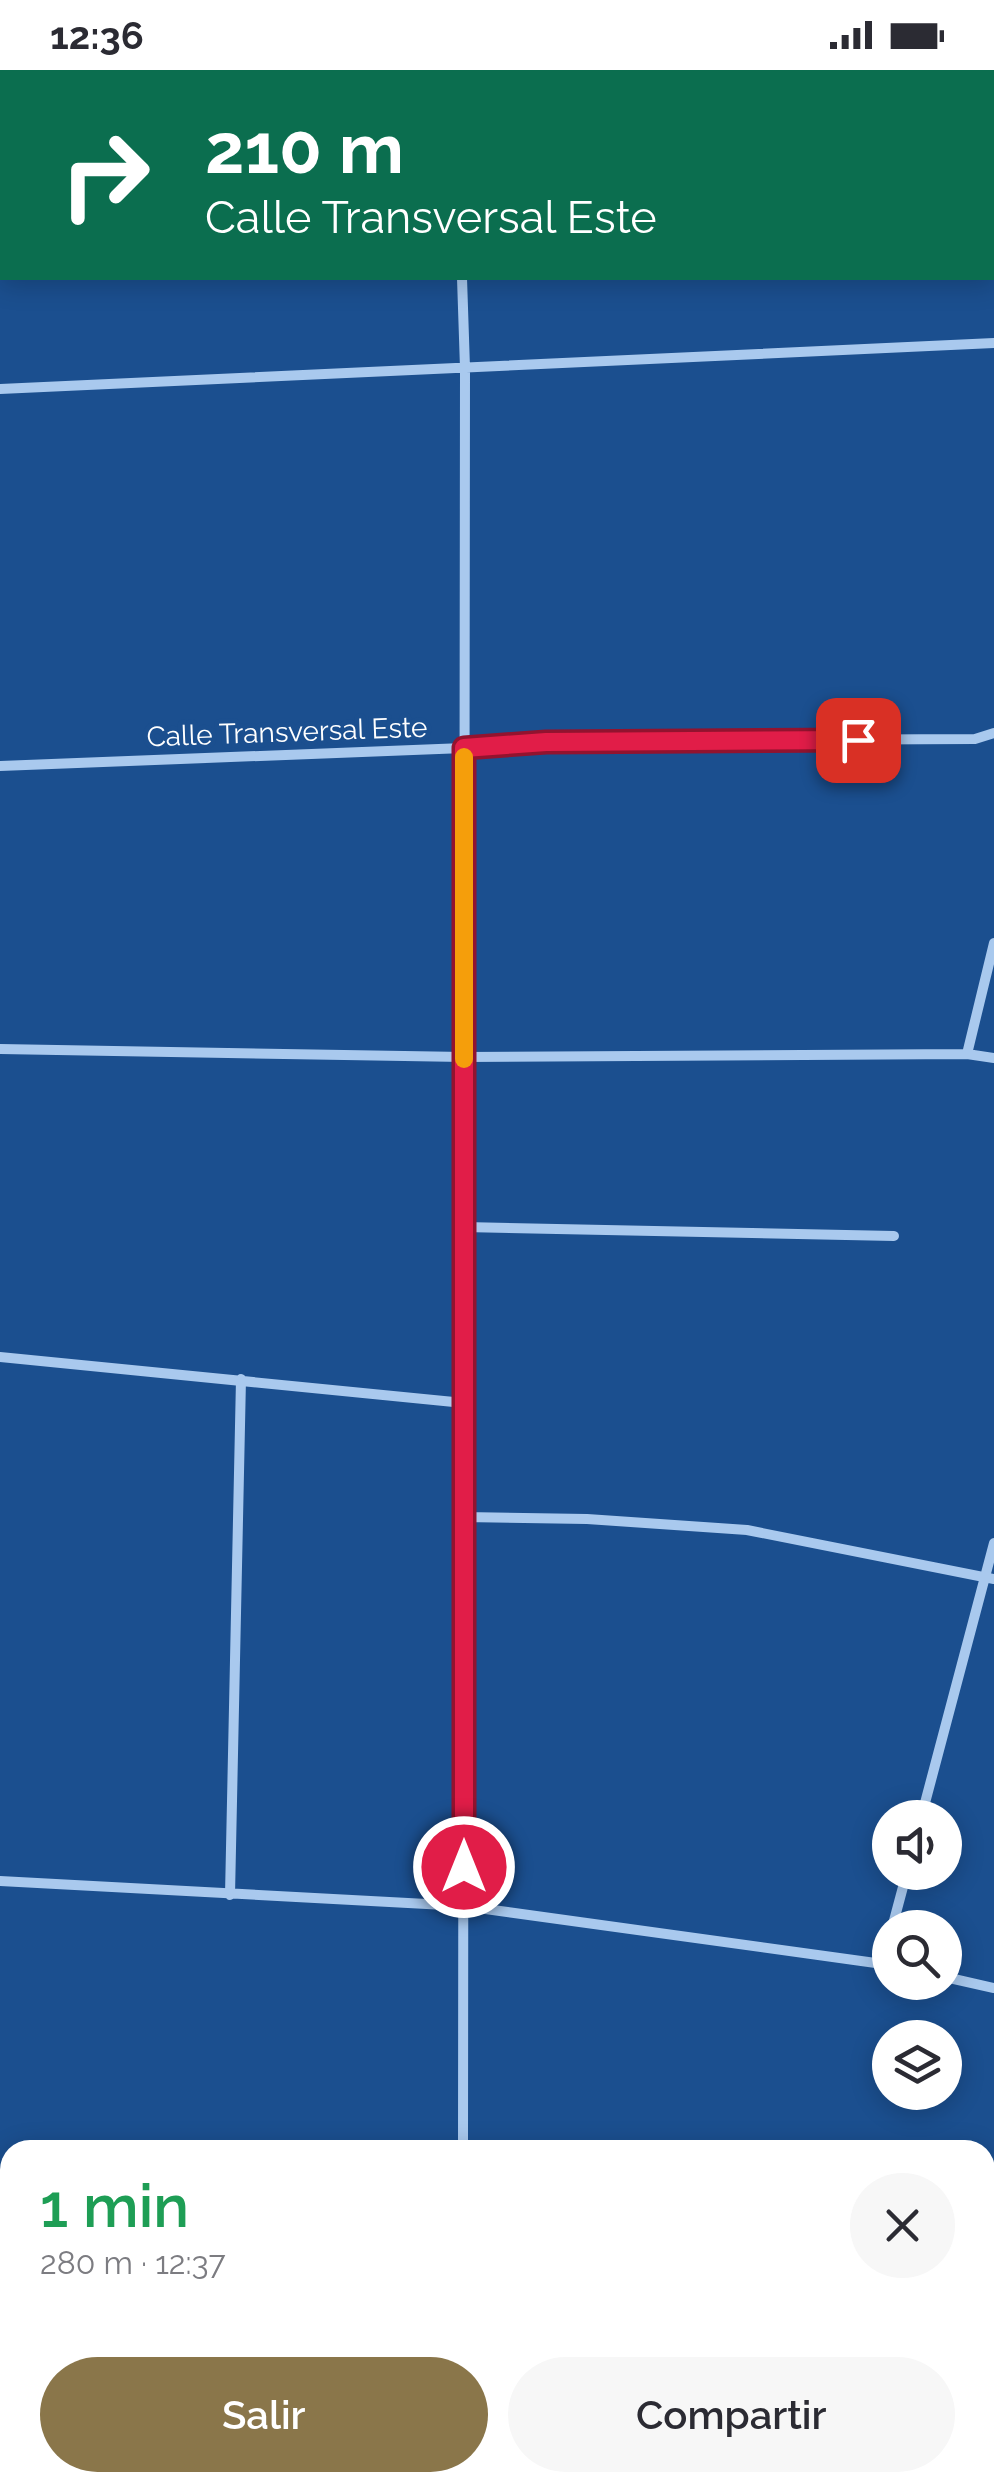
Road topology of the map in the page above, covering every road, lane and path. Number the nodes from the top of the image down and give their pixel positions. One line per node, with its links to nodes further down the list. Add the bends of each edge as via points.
1 (462, 280): 3 (street)
2 (994, 343): 3 (street)
3 (465, 368): 4 (street); 6 (street)
4 (0, 389)
5 (994, 734): 6 (street, Calle Transversal Este)
6 (464, 748): 7 (street, Calle Transversal Este); 11 (street)
7 (0, 766)
8 (994, 942): 10 (street)
9 (0, 1048): 11 (street)
10 (967, 1054): 11 (street); 12 (street)
11 (464, 1058): 13 (street)
12 (994, 1058)
13 (464, 1226): 14 (street); 17 (street)
14 (894, 1236)
15 (0, 1357): 16 (street)
16 (241, 1379): 17 (street); 23 (street)
17 (464, 1403): 18 (street)
18 (464, 1518): 20 (street, via 746,1530); 24 (street)
19 (994, 1543): 20 (street)
20 (989, 1578): 21 (street)
21 (926, 1800)
22 (0, 1881): 23 (street)
23 (230, 1896): 24 (street)
24 (464, 1906): 25 (street); 28 (street)
25 (872, 1962)
26 (962, 1981): 27 (street)
27 (994, 1988)
28 (463, 2140)

